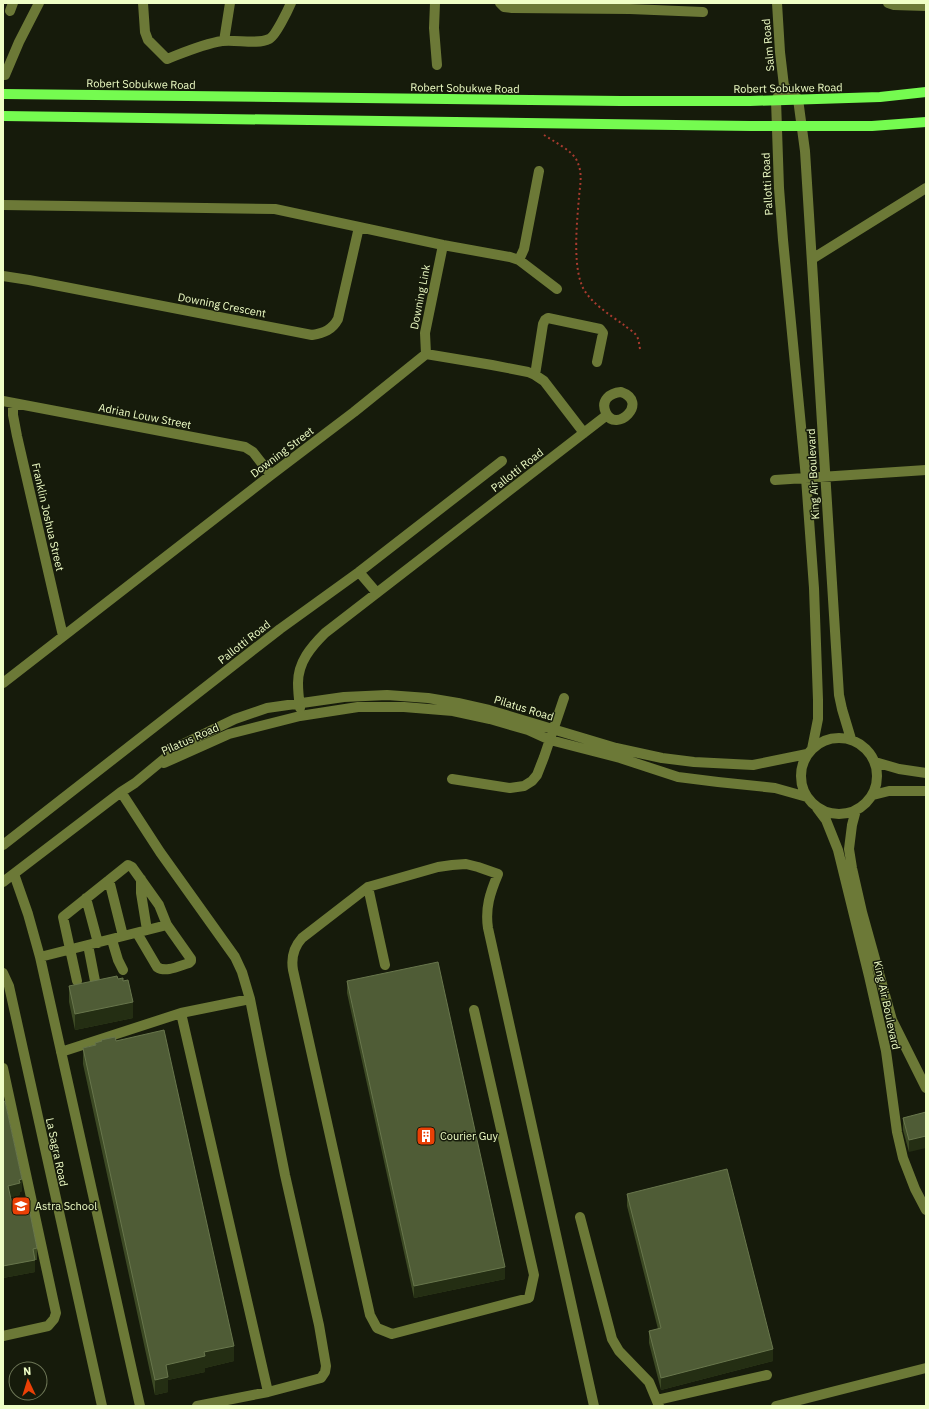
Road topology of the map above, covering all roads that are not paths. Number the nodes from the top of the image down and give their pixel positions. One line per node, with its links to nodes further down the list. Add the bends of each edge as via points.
1 (39, 3): 14 (street)
2 (143, 3): 12 (street, via 148,40 167,59 204,45)
3 (230, 3): 12 (street)
4 (291, 3): 12 (street, via 276,33 269,40)
5 (435, 3): 13 (street)
6 (500, 3): 9 (street, via 518,8)
7 (777, 3): 15 (street, Salm Road)
8 (888, 3): 10 (street)
9 (630, 6): 11 (street)
10 (926, 6)
11 (703, 12)
12 (224, 41)
13 (437, 65)
14 (3, 75)
15 (784, 86): 18 (street); 19 (street)
16 (926, 92): 18 (main road, Robert Sobukwe Road, via 880,97)
17 (3, 94): 19 (main road, Robert Sobukwe Road, via 489,100)
18 (798, 99): 19 (main road, Robert Sobukwe Road); 23 (street)
19 (776, 100): 22 (street)
20 (3, 116): 22 (main road)
21 (926, 122): 23 (main road)
22 (777, 126): 23 (main road); 28 (street, Pallotti Road)
23 (802, 127): 30 (street, King Air Boulevard)
24 (539, 171): 31 (street, via 524,250)
25 (926, 188): 30 (street)
26 (3, 205): 27 (street, via 261,208)
27 (359, 227): 29 (street); 32 (street, Downing Crescent, via 338,319 326,332 312,335)
28 (783, 240): 44 (street, King Air Boulevard)
29 (444, 245): 31 (street); 34 (street, Downing Link, via 424,333)
30 (812, 259): 43 (street, King Air Boulevard)
31 (518, 260): 33 (street)
32 (3, 276)
33 (557, 289)
34 (426, 354): 36 (street); 42 (street, Downing Street)
35 (597, 362): 36 (street, via 603,333 600,329 548,318 543,324)
36 (535, 375): 39 (street, via 544,382)
37 (8, 402): 42 (street, Adrian Louw Street, via 245,447 253,452); 48 (street, Franklin Joshua Street)
38 (607, 415): 39 (street, Pallotti Road)
39 (584, 433): 47 (street, Pallotti Road)
40 (502, 461): 46 (street, Pallotti Road)
41 (926, 470): 43 (street)
42 (271, 475): 48 (street, Downing Street)
43 (825, 477): 44 (street); 54 (street, King Air Boulevard, via 840,695)
44 (806, 478): 45 (street); 56 (street, King Air Boulevard, via 814,588 818,700 818,719)
45 (775, 480)
46 (358, 572): 47 (street); 67 (street, Pallotti Road, via 280,629)
47 (377, 593): 51 (street, Pallotti Road, via 325,633 311,648 299,671)
48 (63, 636): 49 (street, Downing Street)
49 (3, 683)
50 (564, 698): 53 (street)
51 (300, 703): 52 (street, Pallotti Road); 53 (street, Pilatus Road, via 386,695 428,698 489,710); 58 (street, Pilatus Road, via 266,708 235,719 181,745)
52 (300, 716): 55 (street, Pilatus Road, via 358,707 453,711 528,730); 58 (street, Pilatus Road, via 229,734)
53 (553, 729): 55 (street); 56 (street, Pilatus Road, via 616,748 694,762 753,765)
54 (850, 739): 56 (street, via 834,738); 57 (street, via 861,744)
55 (550, 740): 60 (street, via 536,775 524,786 510,788); 64 (street, Pilatus Road, via 678,776 775,788)
56 (809, 751): 64 (street, via 800,779)
57 (875, 762): 59 (street); 63 (street, via 877,784)
58 (154, 768): 62 (street)
59 (926, 773)
60 (452, 779)
61 (926, 791): 63 (street, via 889,791)
62 (121, 792): 68 (street); 86 (street, via 235,958)
63 (873, 795): 66 (street, via 866,804)
64 (807, 797): 65 (street)
65 (817, 808): 66 (street, via 830,813 845,814); 92 (street, King Air Boulevard, via 826,820 838,850 884,1044 903,1158)
66 (856, 810): 91 (street, King Air Boulevard, via 849,849 862,912 892,1020)
67 (3, 845)
68 (14, 874): 71 (street); 80 (street)
69 (141, 879): 70 (street, via 128,865); 74 (street, via 159,905); 75 (street)
70 (109, 880): 73 (street); 76 (street)
71 (3, 882)
72 (368, 887): 81 (street); 87 (street, via 302,938 293,953 292,962 370,1315 377,1328 392,1334 529,1298 534,1275); 103 (street, via 452,865 466,864 498,874 488,903 488,928)
73 (86, 898): 78 (street); 79 (street, via 63,917)
74 (167, 925): 75 (street); 75 (street, via 191,962 166,970 159,969)
75 (142, 931): 76 (street)
76 (123, 936): 77 (street)
77 (112, 940): 78 (street); 82 (street)
78 (93, 944): 79 (street); 85 (street)
79 (70, 950): 80 (street); 84 (street)
80 (40, 957): 89 (street)
81 (385, 965)
82 (123, 970)
83 (3, 973): 100 (street, La Sagra Road, via 9,986)
84 (77, 980)
85 (95, 981)
86 (250, 999): 88 (street); 97 (street, via 326,1366 321,1378)
87 (474, 1010)
88 (181, 1013): 89 (street); 97 (street)
89 (61, 1052): 101 (street)
90 (3, 1068): 94 (street, via 56,1313 48,1326)
91 (926, 1088)
92 (926, 1210)
93 (580, 1217): 99 (street, via 612,1339 619,1351 645,1377)
94 (3, 1336)
95 (926, 1368): 104 (street)
96 (767, 1375): 99 (street)
97 (268, 1392): 98 (street)
98 (243, 1401): 102 (street)
99 (658, 1403)
100 (102, 1406)
101 (140, 1406)
102 (197, 1406)
103 (594, 1406)
104 (776, 1406)

